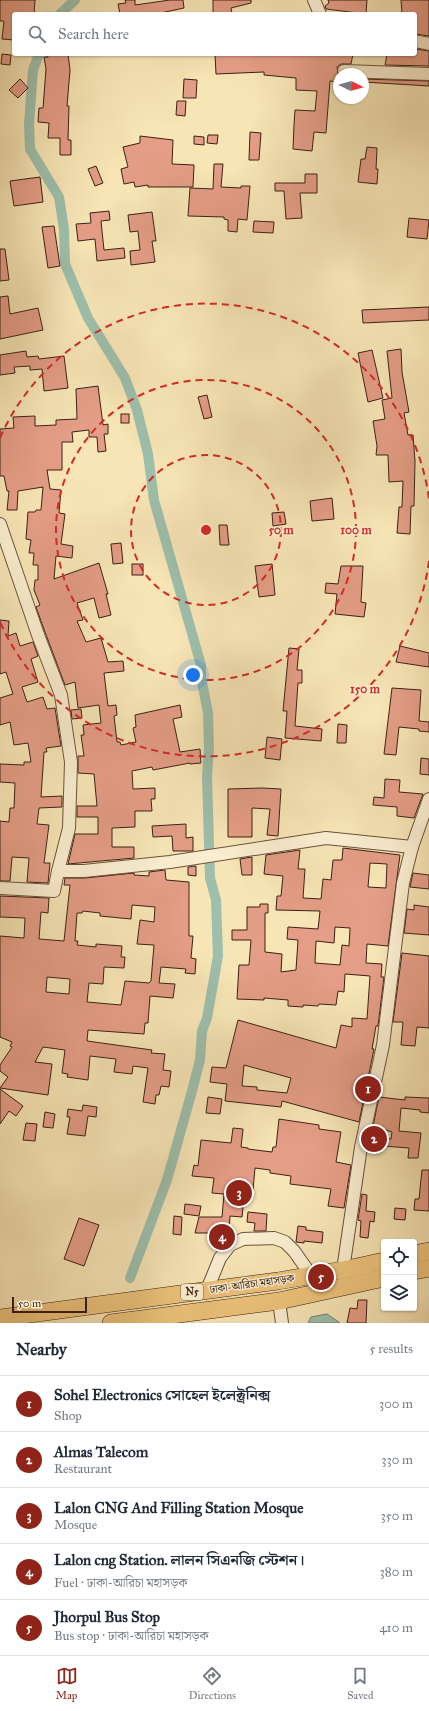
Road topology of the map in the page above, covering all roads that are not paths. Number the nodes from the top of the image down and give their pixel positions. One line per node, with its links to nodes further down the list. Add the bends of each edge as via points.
1 (314, 0): 2 (street)
2 (319, 12)
3 (417, 41): 4 (street)
4 (429, 44)
5 (369, 72): 6 (street)
6 (429, 74)
7 (0, 524): 10 (street, via 61,695 71,770 69,828)
8 (429, 799): 9 (street)
9 (412, 847): 10 (street, via 326,838 170,862 84,871); 16 (street, via 403,883 383,1045 361,1147)
10 (58, 870): 11 (street, via 54,891)
11 (0, 888)
12 (429, 1251): 13 (highway)
13 (417, 1253)
14 (381, 1262): 16 (highway, ঢাকা-আরিচা মহাসড়ক / N5)
15 (429, 1268): 17 (highway)
16 (343, 1270): 18 (highway, ঢাকা-আরিচা মহাসড়ক / N5)
17 (417, 1270)
18 (311, 1275): 20 (highway, ঢাকা-আরিচা মহাসড়ক / N5); 20 (street, via 285,1242 274,1238 243,1239 230,1245 220,1258)
19 (381, 1279): 21 (highway, N5)
20 (208, 1290): 22 (highway, ঢাকা-আরিচা মহাসড়ক / N5)
21 (280, 1301): 23 (highway, N5); 24 (street)
22 (0, 1318)
23 (111, 1323)
24 (282, 1323)

